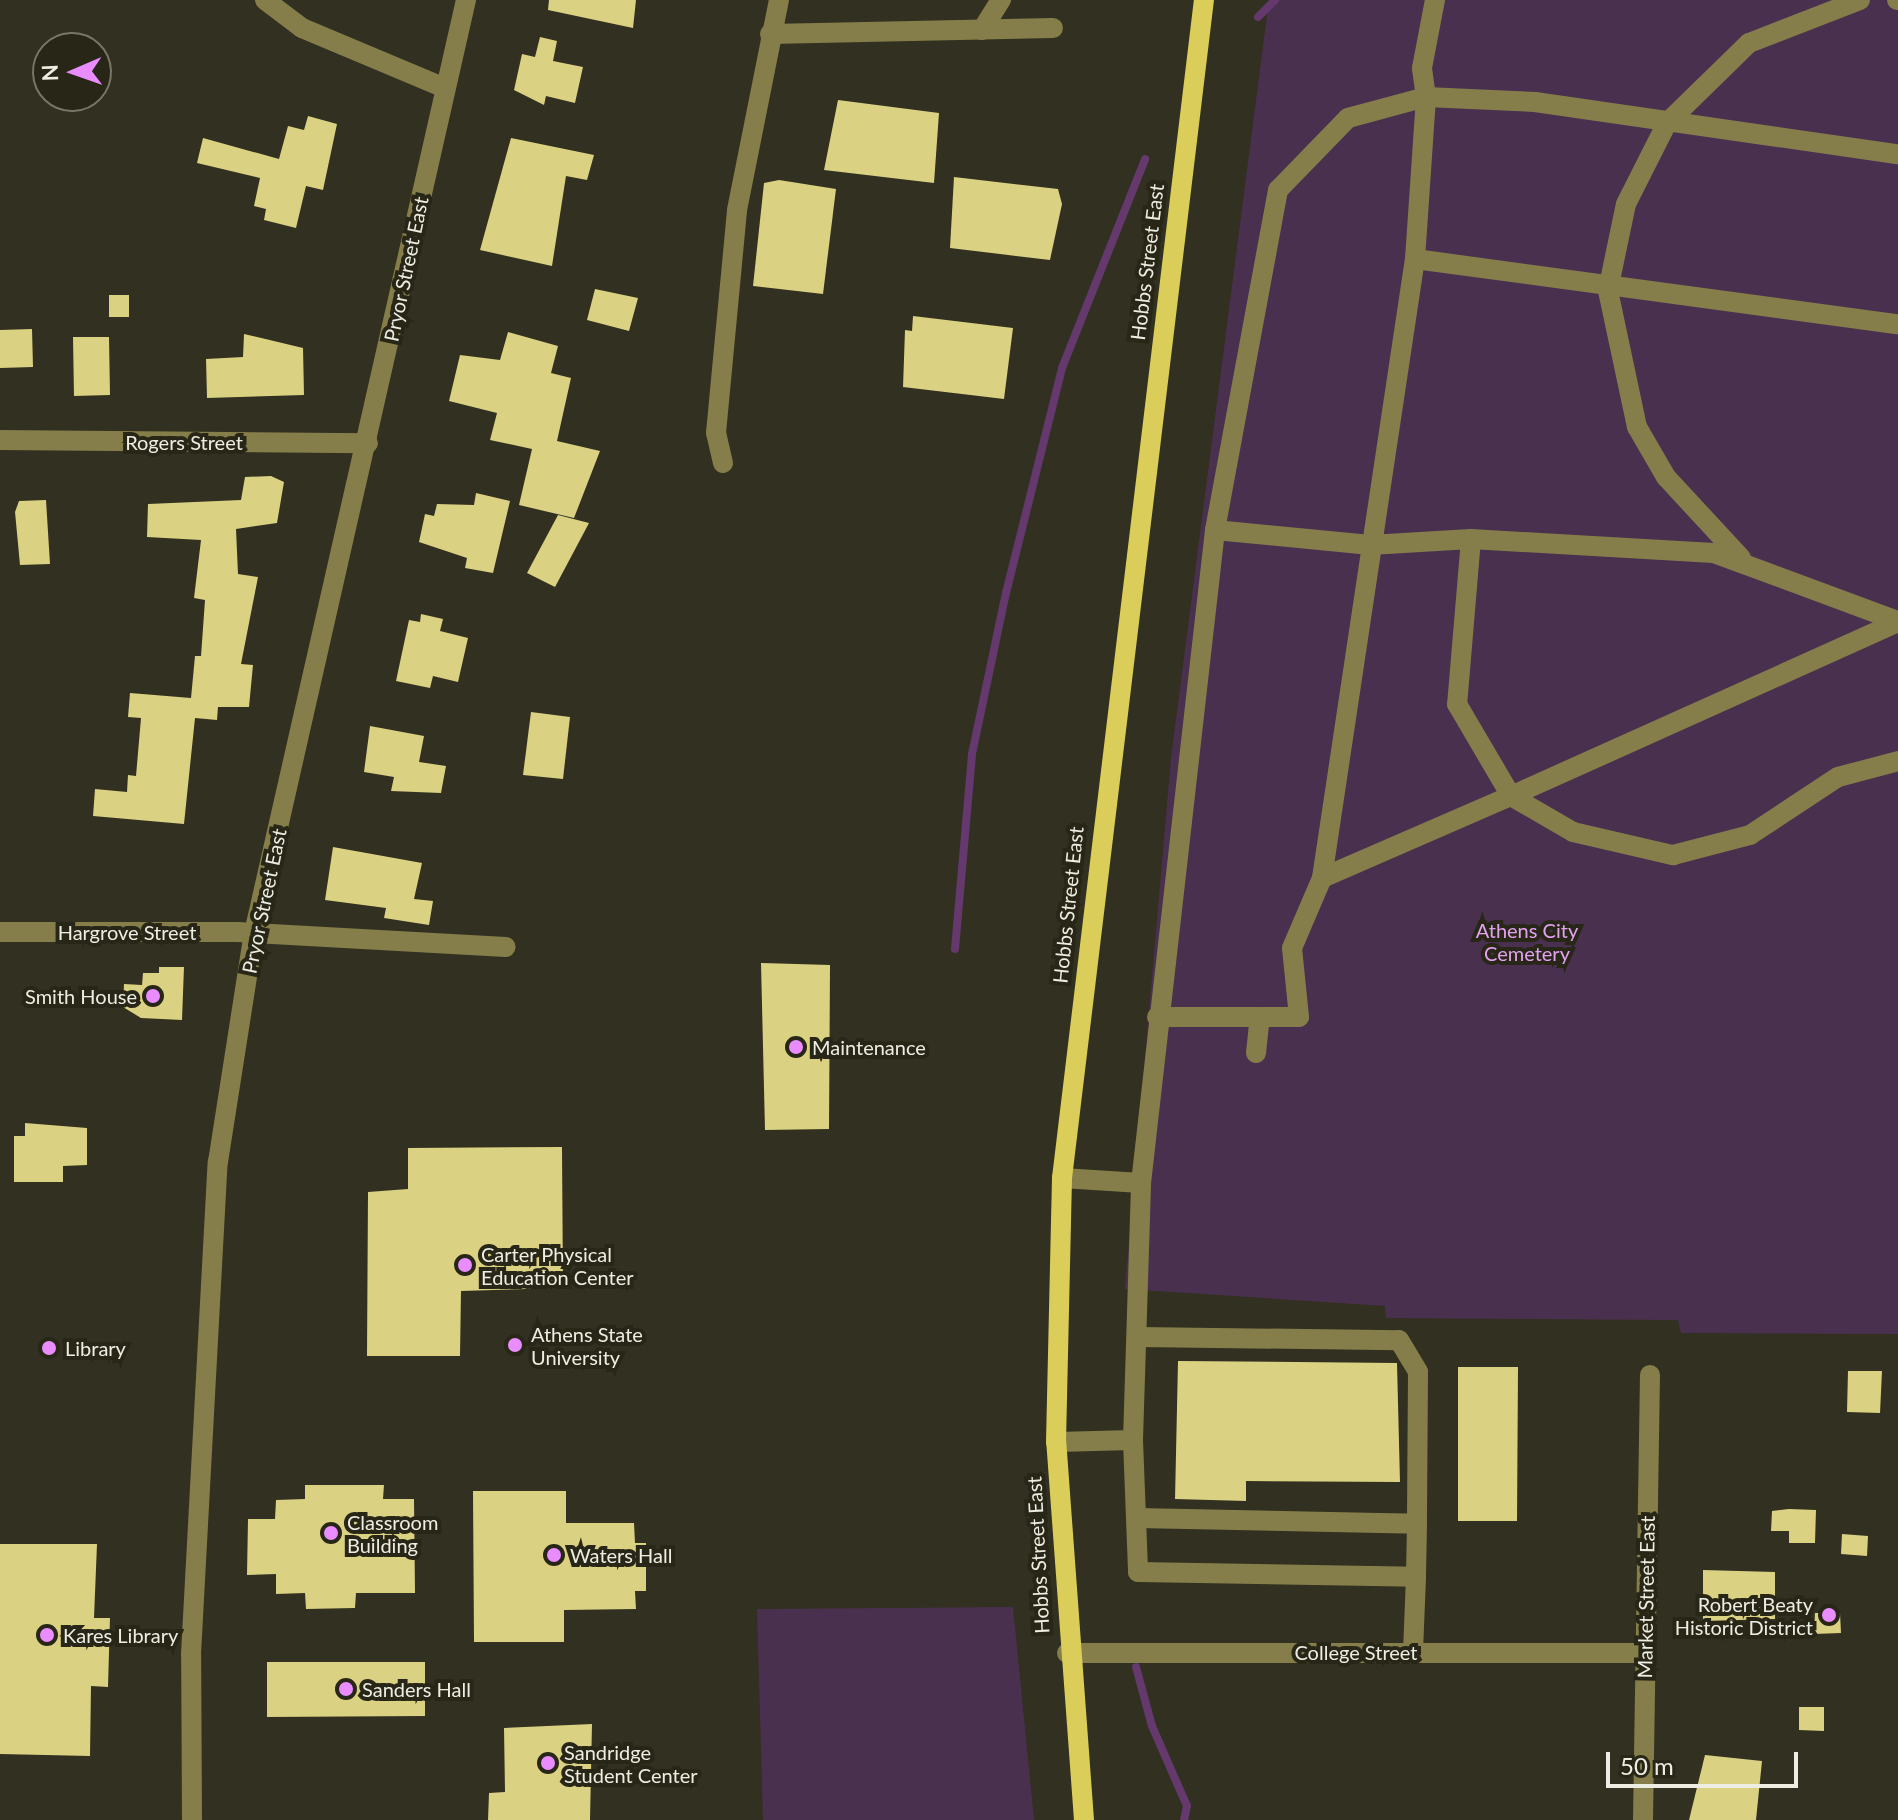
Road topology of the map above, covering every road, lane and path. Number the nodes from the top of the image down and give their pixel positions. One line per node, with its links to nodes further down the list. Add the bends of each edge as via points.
1 (265, 0): 11 (street, via 302,28)
2 (466, 0): 11 (street, Pryor Street East)
3 (779, 0): 10 (street)
4 (1001, 0): 9 (street)
5 (1204, 0): 35 (main road, Hobbs Street East)
6 (1435, 0): 12 (street, via 1422,68)
7 (1860, 0): 13 (street, via 1749,43)
8 (1053, 28): 9 (street)
9 (982, 30): 10 (street)
10 (770, 34): 20 (street, via 737,210 716,433)
11 (445, 88): 19 (street, Pryor Street East)
12 (1426, 97): 13 (street, via 1535,102); 15 (street); 21 (street, via 1348,118 1278,190)
13 (1667, 123): 14 (street); 16 (street, via 1626,204)
14 (1898, 154)
15 (1415, 259): 16 (street); 23 (street)
16 (1608, 290): 17 (street); 24 (street, via 1637,427 1666,477)
17 (1898, 324)
18 (0, 440): 19 (street, Rogers Street)
19 (368, 443): 30 (street, Pryor Street East)
20 (723, 463)
21 (1215, 530): 23 (street); 32 (street)
22 (1471, 539): 23 (street); 24 (street); 27 (street, via 1457,704)
23 (1370, 545): 28 (street)
24 (1741, 558): 25 (street)
25 (1898, 621): 27 (street)
26 (1898, 761): 27 (street, via 1838,777 1750,835 1673,855 1573,832)
27 (1511, 796): 28 (street)
28 (1322, 878): 33 (street, via 1292,948 1299,1017)
29 (0, 932): 30 (street, Hargrove Street)
30 (254, 933): 31 (street, Hargrove Street); 47 (street, Pryor Street East, via 217,1177 191,1654)
31 (506, 947)
32 (1157, 1017): 33 (street); 36 (street)
33 (1260, 1017): 34 (street)
34 (1256, 1053)
35 (1062, 1178): 36 (street); 40 (main road, Hobbs Street East)
36 (1141, 1183): 37 (street)
37 (1138, 1337): 39 (street); 42 (street, via 1399,1340 1418,1372)
38 (1650, 1375): 46 (street, Market Street East)
39 (1133, 1440): 40 (street); 41 (street)
40 (1056, 1442): 45 (main road, Hobbs Street East)
41 (1137, 1518): 42 (street); 43 (street, via 1138,1572)
42 (1417, 1524): 43 (street)
43 (1416, 1577): 44 (street)
44 (1413, 1652): 45 (street, College Street); 46 (street, College Street)
45 (1067, 1653): 48 (main road, Hobbs Street East)
46 (1645, 1653): 49 (street, Market Street East)
47 (192, 1820)
48 (1084, 1820)
49 (1643, 1820)

